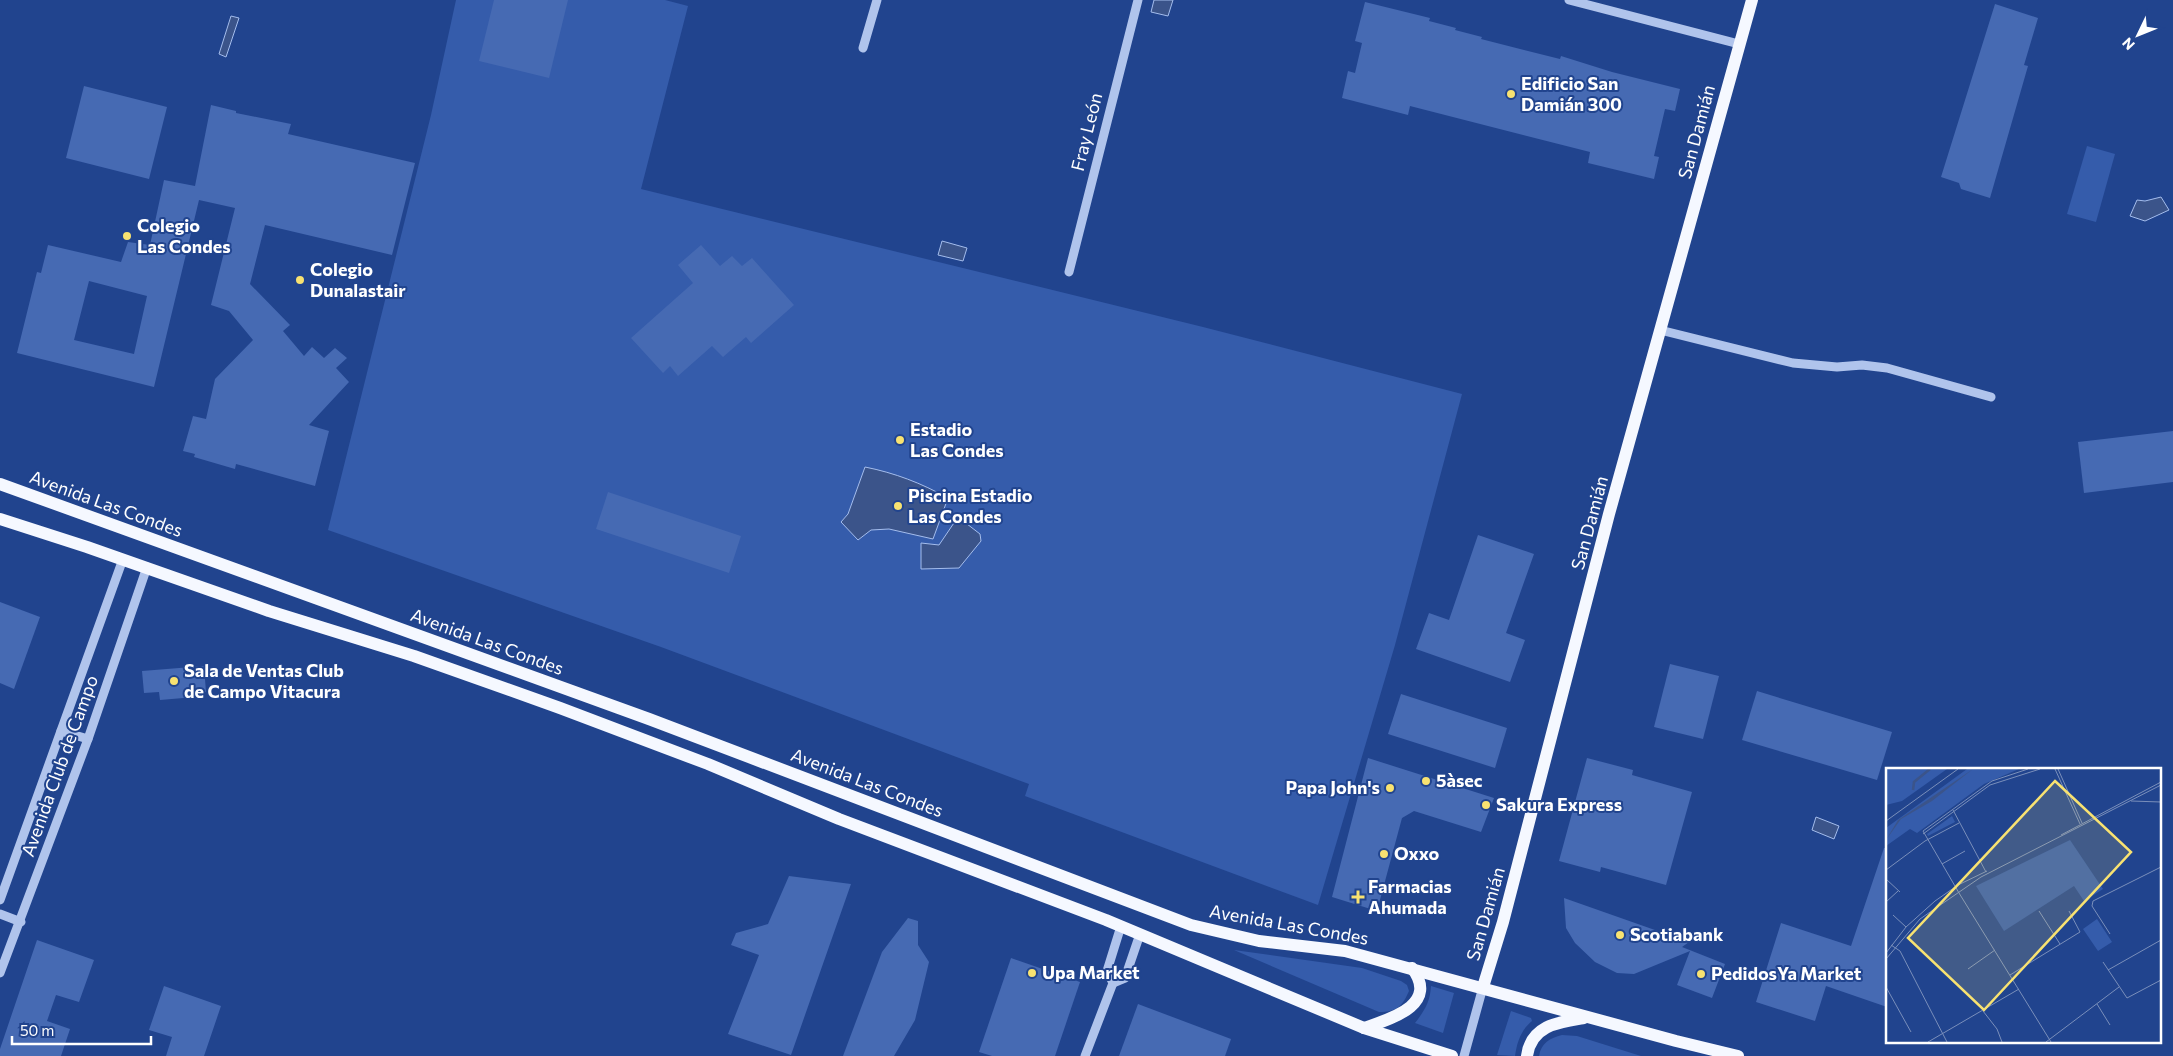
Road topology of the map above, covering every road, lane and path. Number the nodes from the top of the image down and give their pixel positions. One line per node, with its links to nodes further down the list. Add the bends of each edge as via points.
1 (877, 0): 6 (street)
2 (1138, 0): 7 (street, Fray León)
3 (1569, 0): 5 (street)
4 (1752, 0): 5 (main road, San Damián)
5 (1739, 44): 8 (main road, San Damián)
6 (863, 48)
7 (1069, 272)
8 (1660, 330): 9 (street, via 1793,363 1887,368); 24 (main road, San Damián)
9 (1991, 397)
10 (0, 484): 21 (main road, Avenida Las Condes, via 649,719 1190,925 1259,941 1345,951)
11 (0, 519): 12 (main road)
12 (123, 559): 13 (main road); 14 (street, Avenida Club de Campo)
13 (147, 567): 15 (street, Avenida Club de Campo); 19 (main road, via 560,708)
14 (61, 730): 15 (street); 16 (street, Avenida Club de Campo)
15 (88, 740): 18 (street, Avenida Club de Campo)
16 (0, 900)
17 (0, 914): 18 (street)
18 (21, 922): 22 (street, Avenida Club de Campo)
19 (1121, 926): 20 (main road); 23 (street, via 1107,971)
20 (1140, 934): 23 (street, via 1125,978); 26 (main road)
21 (1412, 968): 24 (main road, Avenida Las Condes); 26 (main road, via 1419,985 1414,1005 1395,1018)
22 (0, 974)
23 (1112, 983): 27 (street)
24 (1483, 988): 25 (main road, Avenida Las Condes); 29 (street, San Damián)
25 (1586, 1017): 30 (main road, via 1554,1023 1541,1030 1532,1041); 31 (main road, Avenida Las Condes)
26 (1364, 1028): 28 (main road)
27 (1085, 1056)
28 (1452, 1056)
29 (1464, 1056)
30 (1527, 1056)
31 (1738, 1056)

